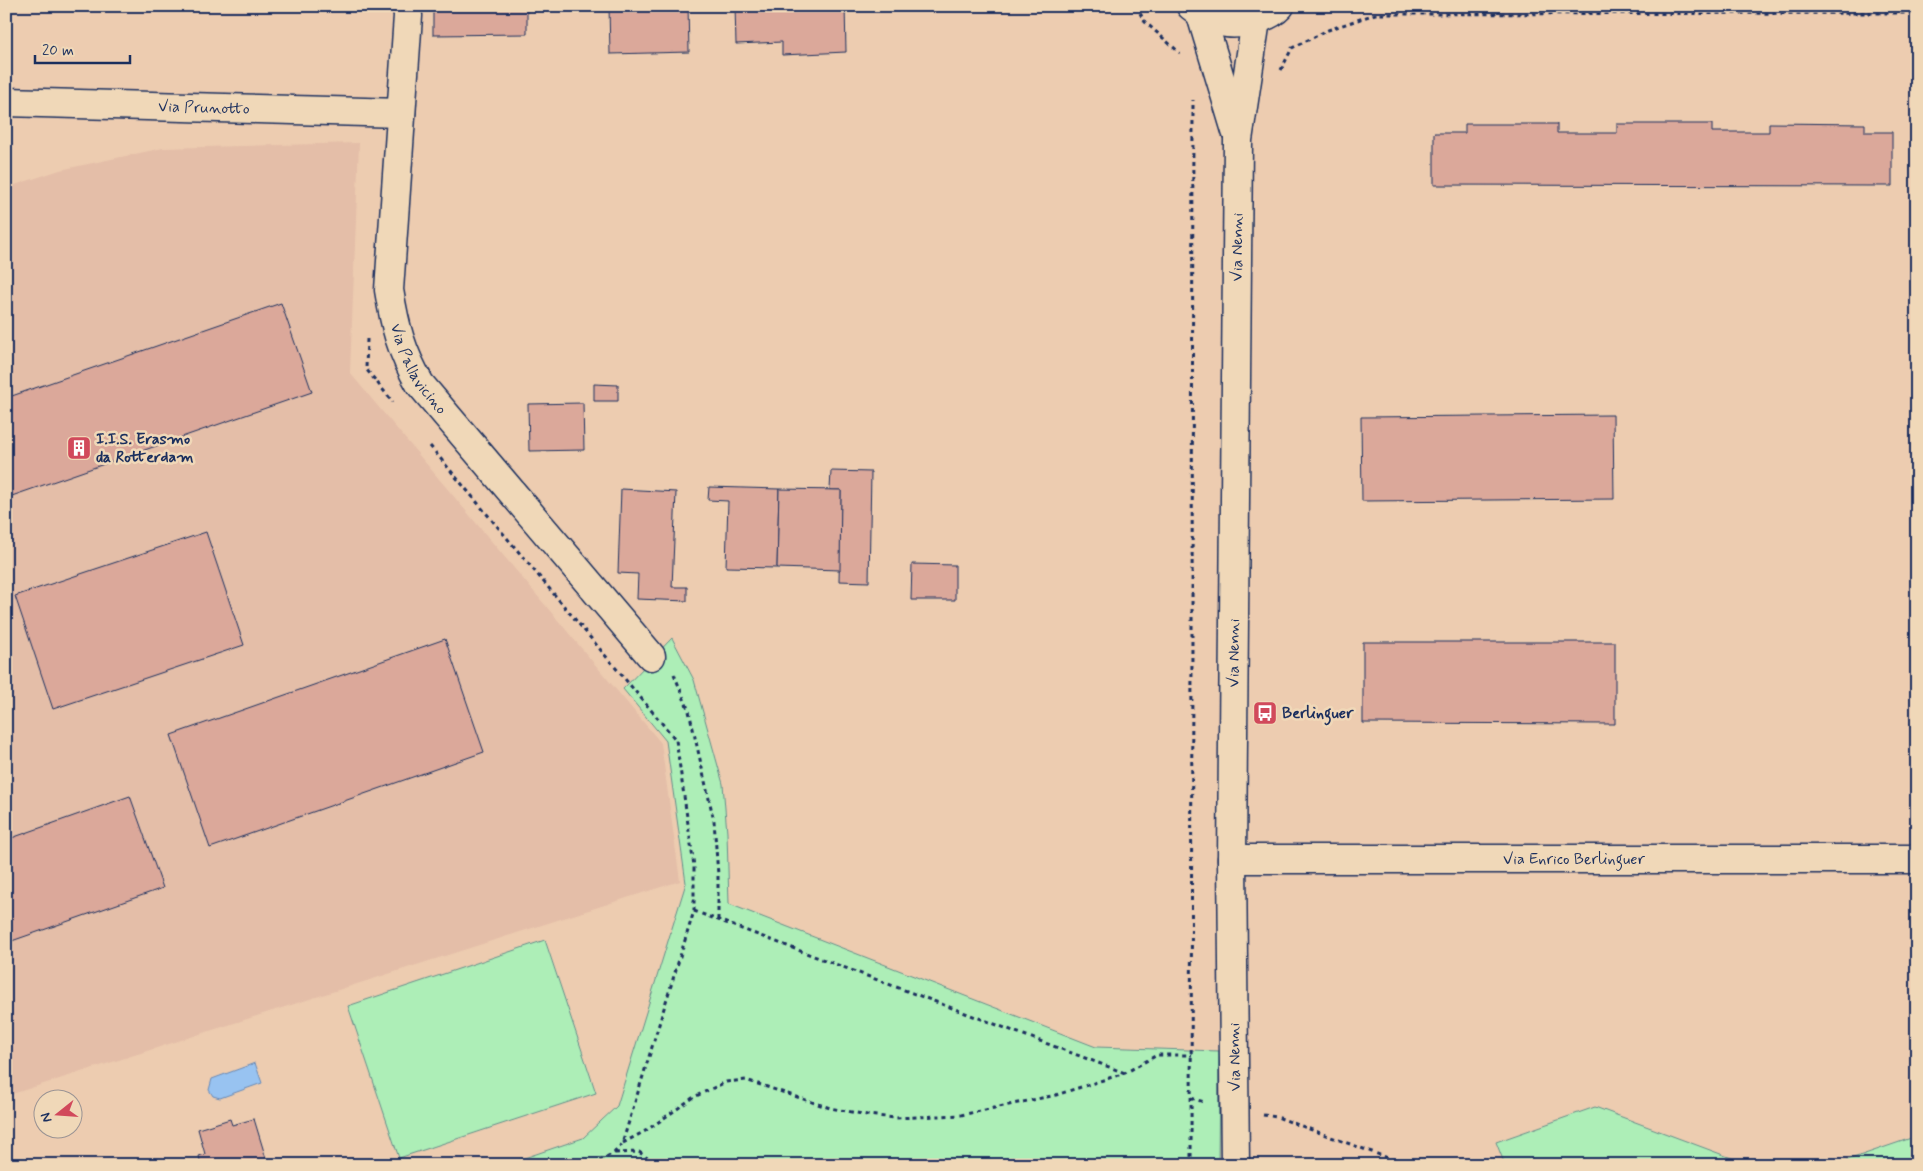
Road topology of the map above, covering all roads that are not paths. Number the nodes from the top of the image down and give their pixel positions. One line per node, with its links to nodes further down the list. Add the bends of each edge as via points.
1 (407, 6): 7 (street, Via Pallavicino)
2 (1280, 6): 4 (street)
3 (1196, 10): 4 (street, via 1227,23); 5 (street, Via Nenni)
4 (1256, 20): 5 (street, Via Nenni)
5 (1234, 85): 9 (street, Via Nenni, via 1238,140)
6 (6, 102): 7 (street, Via Prunotto)
7 (401, 113): 8 (street, Via Pallavicino, via 389,290 394,324 406,359 420,384)
8 (651, 656)
9 (1232, 859): 10 (street, Via Enrico Berlinguer); 11 (street, Via Nenni)
10 (1917, 859)
11 (1235, 1165)

